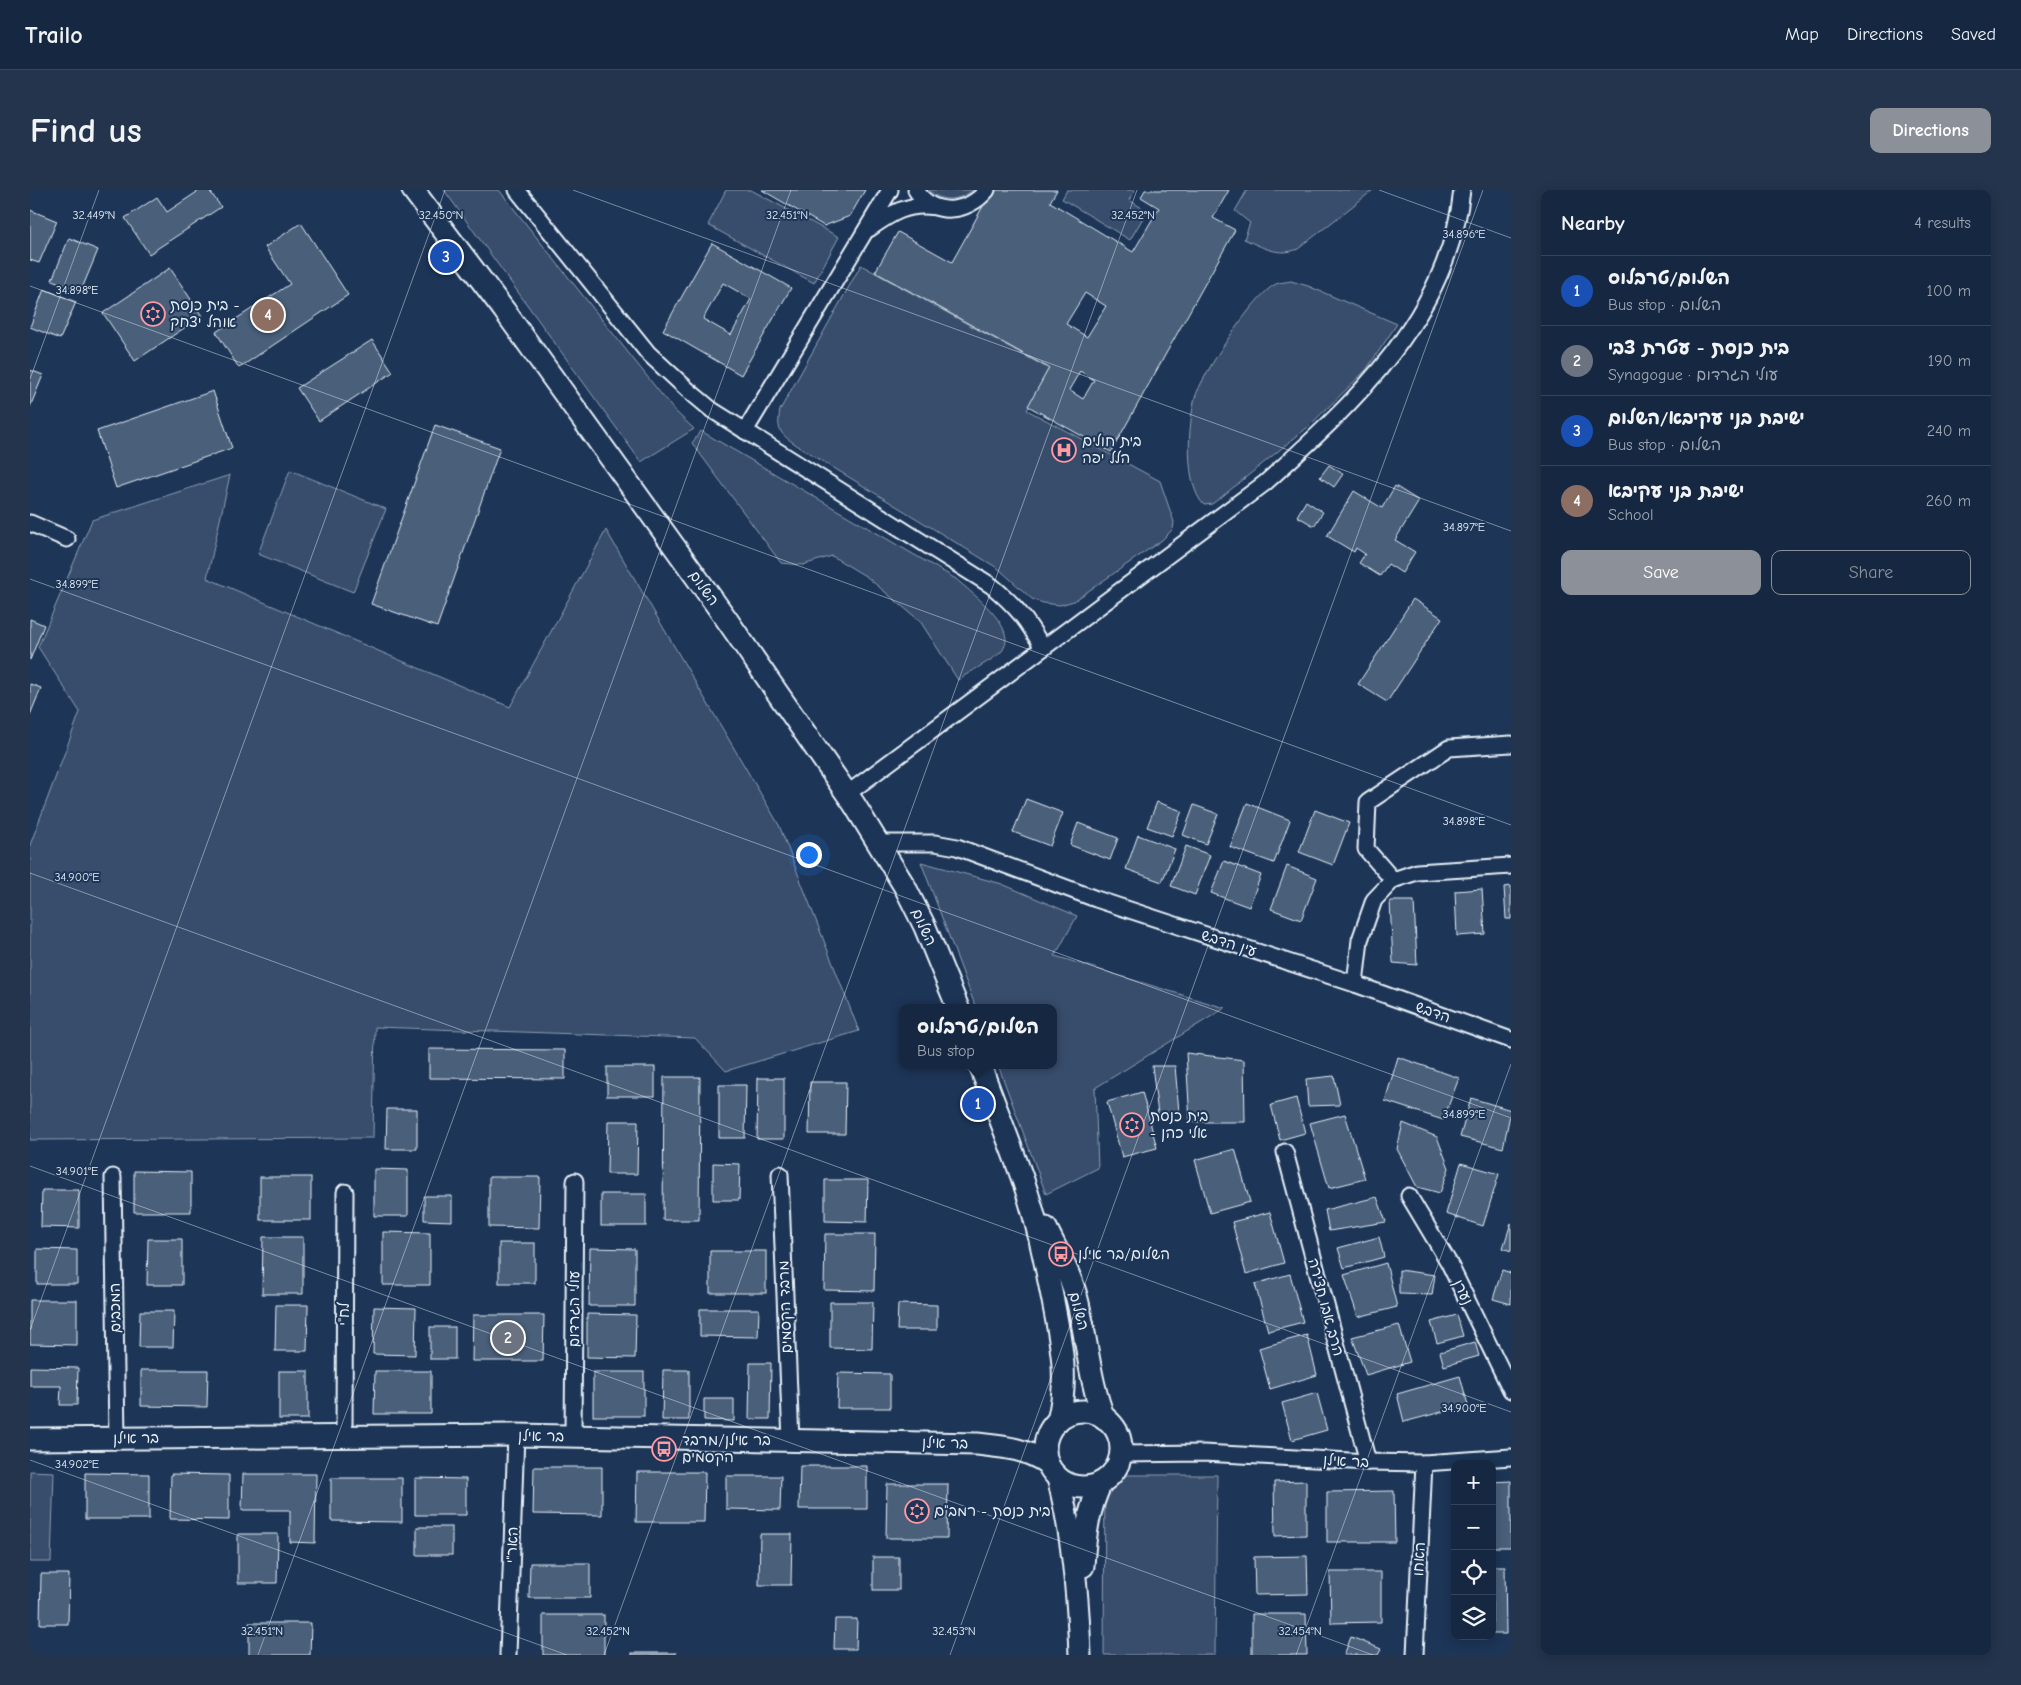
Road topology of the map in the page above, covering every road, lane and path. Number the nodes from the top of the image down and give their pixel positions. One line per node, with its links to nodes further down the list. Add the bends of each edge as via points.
1 (413, 190): 14 (street, השלום, via 504,310 684,560)
2 (517, 190): 9 (street, via 648,353 712,410)
3 (890, 190): 8 (street)
4 (916, 190): 7 (street, via 927,202)
5 (986, 190): 7 (street, via 977,201 965,207)
6 (1462, 190): 12 (street, via 1451,243 1437,280 1398,348 1373,378 1310,443 1265,483)
7 (939, 208): 8 (street, via 907,207)
8 (866, 231): 9 (street)
9 (745, 431): 12 (street, via 992,586 1020,611)
10 (30, 523): 11 (street)
11 (67, 539)
12 (1043, 648): 14 (street)
13 (1511, 744): 17 (street, via 1449,748 1368,802 1366,849)
14 (847, 794): 15 (street, השלום)
15 (879, 843): 18 (street, עין הדבש, via 935,843 957,847 1096,899); 19 (street, השלום, via 925,927)
16 (1511, 866): 17 (street, via 1417,872)
17 (1393, 880): 18 (street, via 1374,900 1360,940)
18 (1355, 984): 20 (street, הדבש)
19 (956, 1004)
20 (1511, 1040)
21 (981, 1069): 26 (street, השלום)
22 (1284, 1152): 40 (street, הרב אבו חצירה)
23 (780, 1174): 37 (street, מרבד הקסמים)
24 (113, 1177): 35 (street, המכבים)
25 (575, 1181): 34 (street, עולי הגרדום)
26 (1024, 1183): 30 (street, השלום, via 1076,1296); 31 (street, השלום, via 1043,1251 1062,1345 1065,1382)
27 (345, 1192): 32 (street, לח"י)
28 (1409, 1196): 29 (street, נערן, via 1449,1263)
29 (1511, 1390)
30 (1104, 1418): 31 (street, via 1086,1411 1074,1412); 38 (street, via 1116,1430)
31 (1058, 1421): 42 (street, via 1046,1437 1044,1450)
32 (344, 1435): 33 (street, בר אילן); 35 (street, בר אילן)
33 (516, 1435): 34 (street, בר אילן); 45 (street, האר"י)
34 (574, 1436): 37 (street, בר אילן)
35 (116, 1438): 36 (street, בר אילן)
36 (30, 1439)
37 (791, 1441): 42 (street, בר אילן, via 977,1444 1034,1454)
38 (1121, 1454): 40 (street, בר אילן, via 1203,1453); 43 (street, via 1110,1476)
39 (1511, 1456): 41 (street, בר אילן)
40 (1368, 1462): 41 (street, בר אילן)
41 (1424, 1463): 47 (street, האחו)
42 (1053, 1470): 43 (street, via 1064,1482 1076,1487); 44 (street, via 1065,1506)
43 (1101, 1483): 44 (street, via 1087,1523)
44 (1079, 1616): 46 (street)
45 (508, 1655)
46 (1080, 1655)
47 (1415, 1655)

